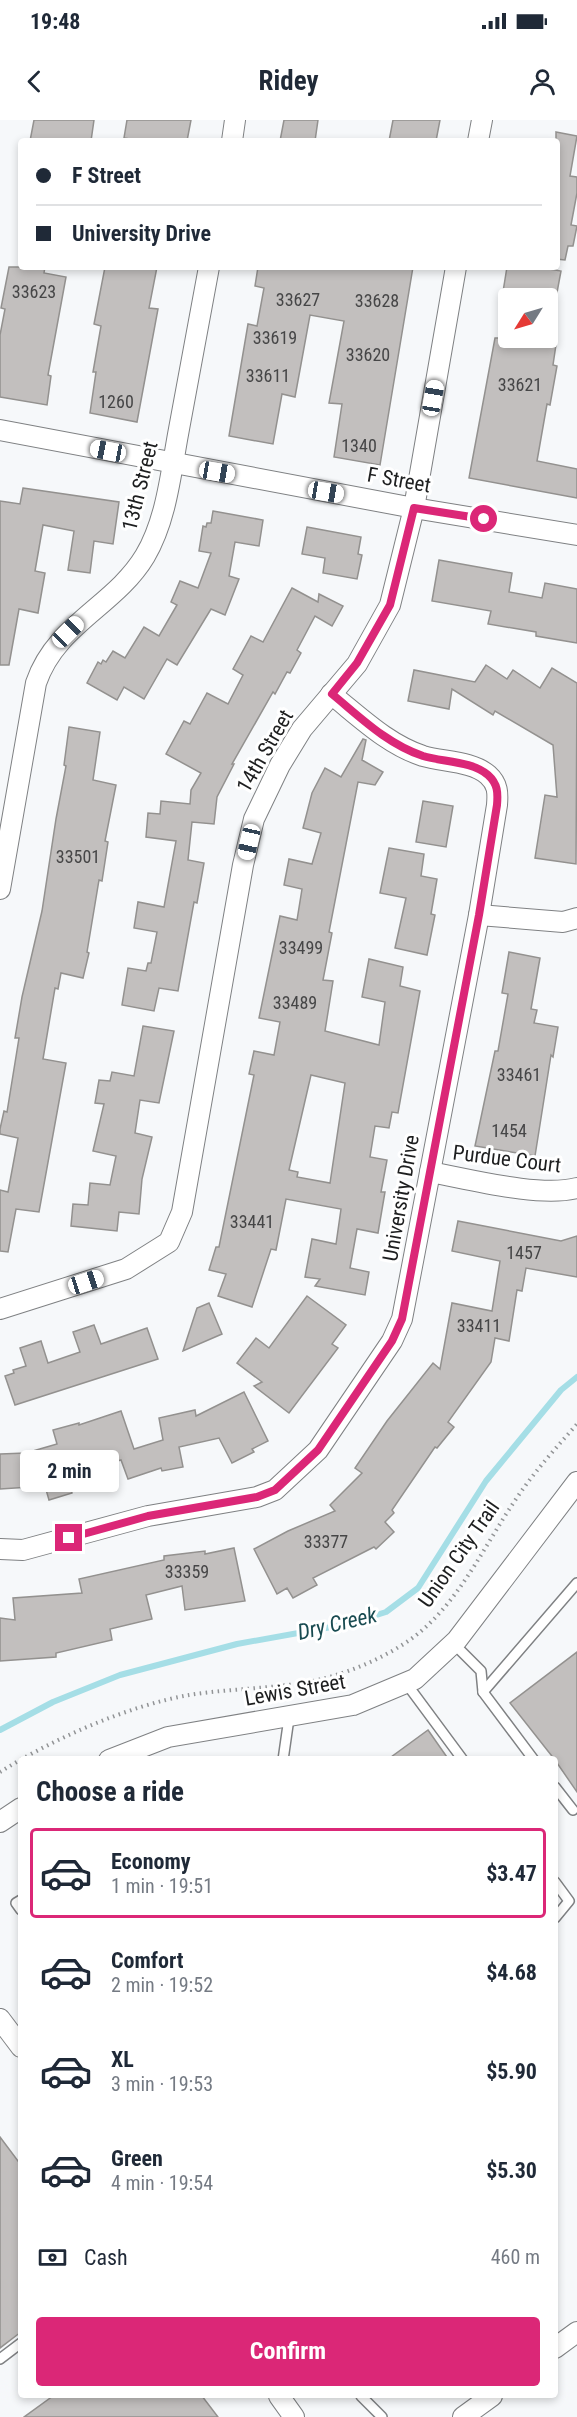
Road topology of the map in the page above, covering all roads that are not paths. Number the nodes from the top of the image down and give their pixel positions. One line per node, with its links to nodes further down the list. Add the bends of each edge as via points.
1 (235, 120): 3 (street)
2 (482, 120): 4 (street)
3 (232, 138)
4 (479, 138)
5 (208, 270): 8 (street, 13th Street)
6 (455, 270): 9 (street, 14th Street)
7 (0, 430): 8 (street, F Street)
8 (173, 464): 9 (street, F Street); 12 (street, 13th Street, via 158,530 133,574 55,645 42,665)
9 (414, 508): 10 (street, F Street); 11 (street, 14th Street, via 390,605 357,663)
10 (577, 535)
11 (332, 694): 13 (street, University Drive, via 388,740 422,756 477,768 497,787); 17 (street, 14th Street, via 302,729 254,819 182,1212 169,1242 126,1269)
12 (0, 889)
13 (479, 915): 14 (street, via 563,922); 15 (street, University Drive)
14 (577, 918)
15 (430, 1172): 16 (street, Purdue Court, via 542,1191 561,1193); 19 (street, University Drive, via 409,1291 392,1341 318,1450 275,1490 257,1497 148,1516 23,1550)
16 (577, 1188)
17 (0, 1309)
18 (577, 1482): 21 (street, Lewis Street)
19 (0, 1549)
20 (577, 1583): 23 (lane)
21 (453, 1643): 22 (street, Lewis Street); 23 (lane, via 481,1671)
22 (406, 1683): 24 (street, Lewis Street, via 353,1705); 27 (lane)
23 (483, 1692): 28 (lane)
24 (289, 1718): 25 (street, Lewis Street, via 168,1737); 26 (lane)
25 (141, 1754)
26 (284, 1756)
27 (460, 1756)
28 (531, 1756)
29 (558, 1791): 31 (lane)
30 (18, 1810): 32 (street)
31 (573, 1810)
32 (0, 1822)
33 (558, 1886): 34 (lane, via 569,1901)
34 (558, 1914)
35 (1, 2022): 36 (street)
36 (18, 2043)
37 (577, 2332): 39 (street)
38 (18, 2345): 40 (lane)
39 (558, 2346)
40 (0, 2359)
41 (280, 2398): 44 (street)
42 (364, 2398): 45 (lane)
43 (489, 2398): 46 (street)
44 (294, 2417)
45 (382, 2417)
46 (463, 2417)

